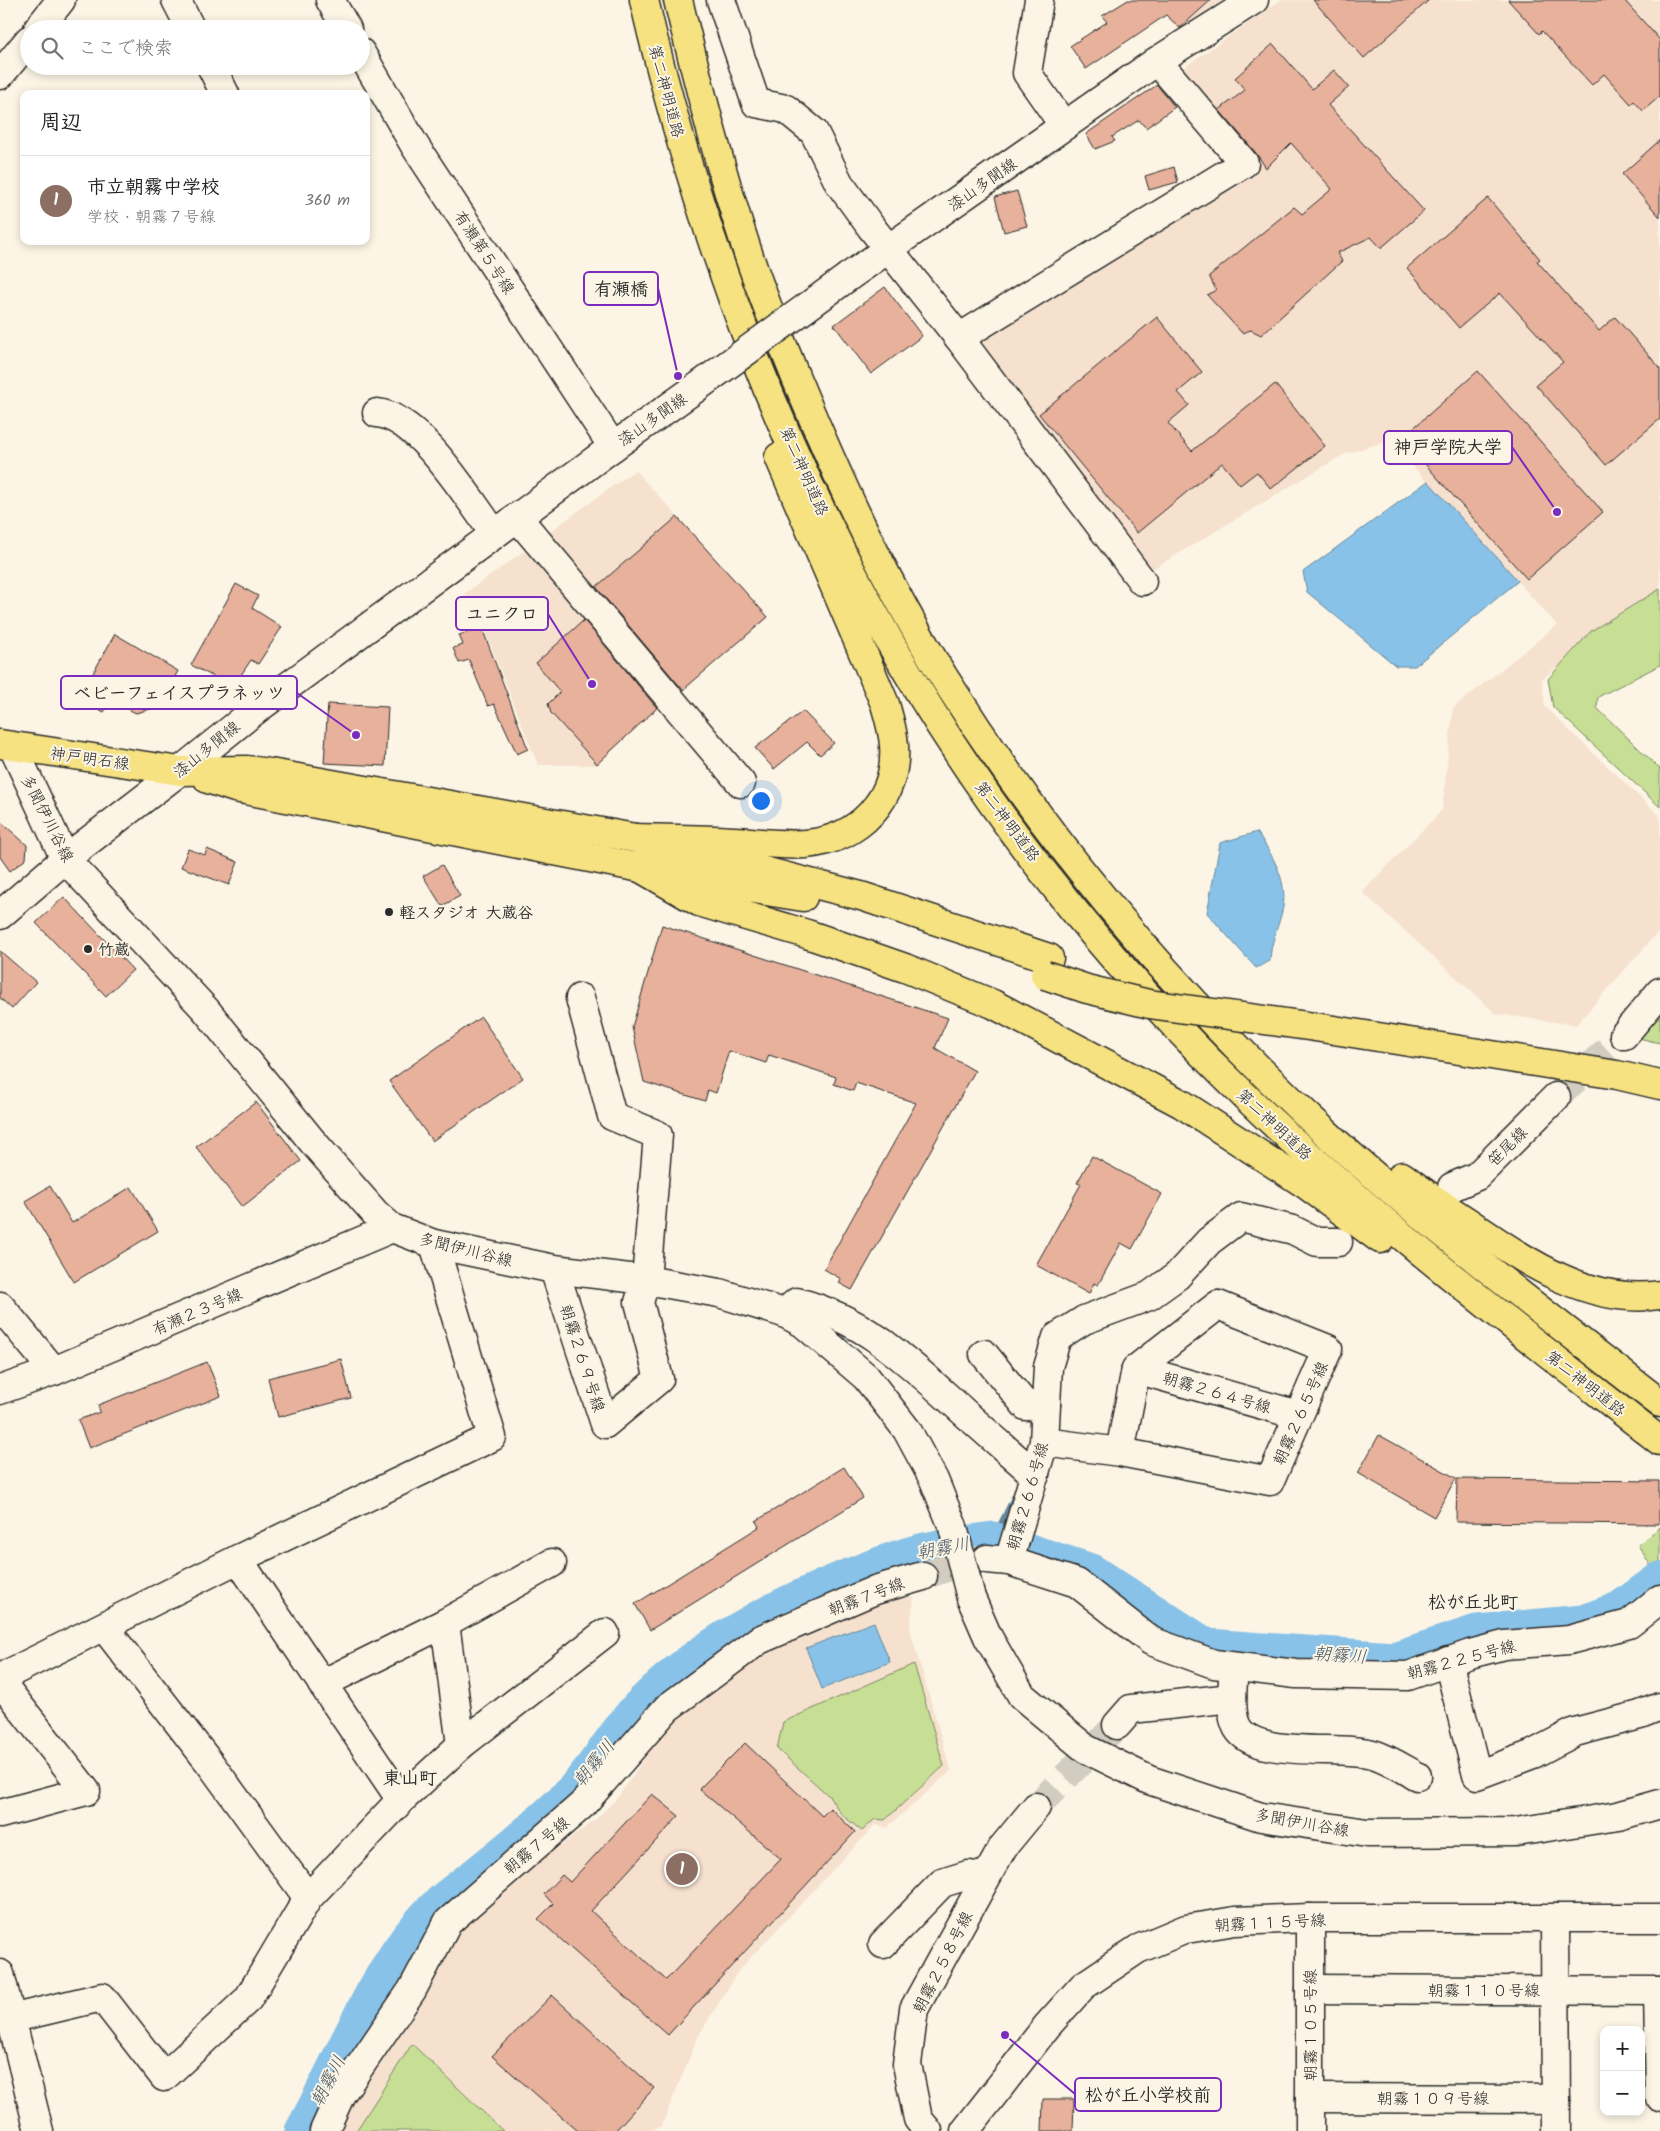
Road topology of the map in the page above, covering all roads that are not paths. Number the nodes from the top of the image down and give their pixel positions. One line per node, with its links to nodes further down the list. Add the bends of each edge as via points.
1 (61, 0): 9 (street)
2 (176, 0): 10 (street)
3 (330, 0): 11 (street)
4 (644, 0): 17 (main road, 第二神明道路)
5 (678, 0): 38 (main road, 第二神明道路, via 698,83 746,247 819,433 898,597 945,678 1049,829 1160,964)
6 (721, 0): 20 (street, via 756,103 786,109 814,132 839,183)
7 (1039, 0): 19 (street, via 1026,73)
8 (1254, 0): 13 (street, 漆山多聞線)
9 (45, 20)
10 (186, 20)
11 (342, 20)
12 (20, 51): 15 (street)
13 (1157, 62): 19 (street, 漆山多聞線); 21 (street, via 1244,164)
14 (370, 68): 23 (street, 有瀬第５号線, via 415,146)
15 (0, 75)
16 (216, 75): 18 (street)
17 (664, 88): 30 (main road, via 685,178 713,271 791,488 885,704 894,745 894,765 890,783 872,815 844,835 827,840 786,845); 60 (main road, 第二神明道路, via 721,264 757,360 832,532 919,691 1024,844 1124,969 1251,1102 1311,1158 1459,1283)
18 (223, 90)
19 (1064, 126): 20 (street, 漆山多聞線)
20 (888, 250): 21 (street); 23 (street, 漆山多聞線, bridge)
21 (959, 338): 26 (street)
22 (377, 413): 25 (street, via 389,414 424,440)
23 (613, 446): 24 (street, 漆山多聞線)
24 (517, 517): 25 (street, 漆山多聞線); 29 (street)
25 (494, 534): 28 (street, 漆山多聞線, via 253,712)
26 (1142, 581)
27 (7, 746): 28 (main road, 神戸明石線); 31 (street, 多聞伊川谷線)
28 (180, 771): 30 (main road, via 270,773); 31 (street, 漆山多聞線); 32 (main road, via 235,788)
29 (741, 783)
30 (635, 838): 34 (main road, via 861,896)
31 (65, 859): 33 (street, 漆山多聞線); 44 (street, 多聞伊川谷線, via 206,1010 312,1141 375,1214)
32 (637, 866): 34 (main road, via 798,896); 60 (main road, via 699,902 905,968 992,1004 1182,1104 1305,1184)
33 (0, 915)
34 (1047, 967): 37 (main road)
35 (1660, 992): 39 (street)
36 (580, 998): 48 (street, via 612,1116 658,1135)
37 (1316, 1019): 40 (main road, via 1619,1057); 41 (main road)
38 (1228, 1035): 49 (main road, via 1305,1101 1409,1182 1511,1251 1590,1290 1636,1297); 56 (main road, 第二神明道路, via 1338,1143 1480,1263)
39 (1624, 1035)
40 (1660, 1066)
41 (1660, 1084)
42 (1556, 1097): 43 (street, 笹尾線, via 1478,1176)
43 (1452, 1187)
44 (392, 1228): 46 (street, 多聞伊川谷線); 54 (street, 有瀬２３号線)
45 (1338, 1242): 57 (street, 朝霧２６６号線, via 1317,1242 1293,1230 1241,1217 1209,1241 1178,1276 1149,1296 1084,1320 1057,1337 1048,1367)
46 (434, 1244): 47 (street, 多聞伊川谷線); 63 (street, via 492,1437)
47 (554, 1269): 48 (street, 多聞伊川谷線); 48 (street, 朝霧２６９号線, via 605,1424 659,1379 639,1302)
48 (646, 1280): 51 (street, 多聞伊川谷線, via 719,1293)
49 (1660, 1295)
50 (0, 1306): 54 (street)
51 (784, 1313): 62 (street, via 797,1302 874,1336 896,1351); 81 (street, 多聞伊川谷線, bridge, via 803,1323 866,1377 907,1430 934,1480 953,1528 971,1598 988,1637 1022,1696 1086,1749 1149,1780 1261,1818 1367,1833 1516,1832 1618,1816)
52 (984, 1354): 57 (street, via 1026,1406)
53 (1136, 1369): 58 (street, 朝霧２６４号線); 58 (street, 朝霧２６５号線, via 1218,1305 1328,1349); 61 (street)
54 (54, 1371): 55 (street, 有瀬２３号線)
55 (0, 1390)
56 (1660, 1403)
57 (1046, 1404): 59 (street, 朝霧２６６号線)
58 (1298, 1415): 61 (street, 朝霧２６５号線, via 1270,1481)
59 (1044, 1442): 61 (street, 朝霧２６５号線); 62 (street, 朝霧２６６号線)
60 (1660, 1442)
61 (1120, 1452)
62 (1035, 1475): 64 (street, 朝霧２６６号線)
63 (238, 1559): 69 (street); 74 (street)
64 (998, 1560): 72 (street, 朝霧２２５号線, via 1077,1583 1151,1641 1214,1664)
65 (552, 1563): 68 (street)
66 (923, 1576): 99 (street, 朝霧７号線, via 874,1590 759,1640 667,1708 582,1805 448,1922 412,1990 342,2094)
67 (1660, 1599): 71 (street, 朝霧２２５号線, via 1629,1624 1569,1640 1504,1645)
68 (445, 1623): 74 (street); 78 (street)
69 (104, 1626): 73 (street); 85 (street)
70 (605, 1633): 78 (street)
71 (1448, 1661): 72 (street, 朝霧２２５号線, via 1408,1676 1296,1674); 76 (street, via 1477,1775 1533,1754 1574,1732)
72 (1234, 1667): 75 (street)
73 (0, 1680): 83 (street, via 86,1791)
74 (322, 1684): 80 (street)
75 (1232, 1698): 77 (street, via 1131,1709); 79 (street, via 1237,1727 1249,1739 1268,1746 1339,1749 1376,1755)
76 (1660, 1707)
77 (1116, 1725)
78 (461, 1745): 80 (street)
79 (1417, 1776)
80 (401, 1800): 85 (street)
81 (1660, 1804)
82 (1036, 1807): 84 (street, 朝霧２５８号線, via 1003,1847)
83 (0, 1814)
84 (986, 1877): 89 (street, via 968,1875 942,1883); 100 (street, 朝霧２５８号線, via 914,2009 907,2064 918,2119)
85 (308, 1898): 94 (street, via 248,2000 164,2077 102,1998)
86 (1310, 1918): 87 (street, 朝霧１１５号線); 91 (street, 朝霧１０５号線); 101 (street, 朝霧１１５号線, via 1235,1921 1186,1929 1138,1949 1083,1986)
87 (1555, 1918): 88 (street, 朝霧１１５号線); 92 (street)
88 (1660, 1918)
89 (883, 1944)
90 (0, 1974): 94 (street)
91 (1310, 1989): 92 (street, 朝霧１１０号線); 95 (street, 朝霧１０５号線)
92 (1555, 1991): 93 (street, 朝霧１１０号線); 97 (street)
93 (1659, 1991): 96 (street, 朝霧１１０号線)
94 (10, 2018): 98 (street)
95 (1310, 2098): 97 (street, 朝霧１０９号線); 102 (street, 朝霧１０５号線)
96 (1660, 2098)
97 (1556, 2099): 103 (street)
98 (39, 2131)
99 (324, 2131)
100 (928, 2131)
101 (965, 2131)
102 (1310, 2131)
103 (1556, 2131)

